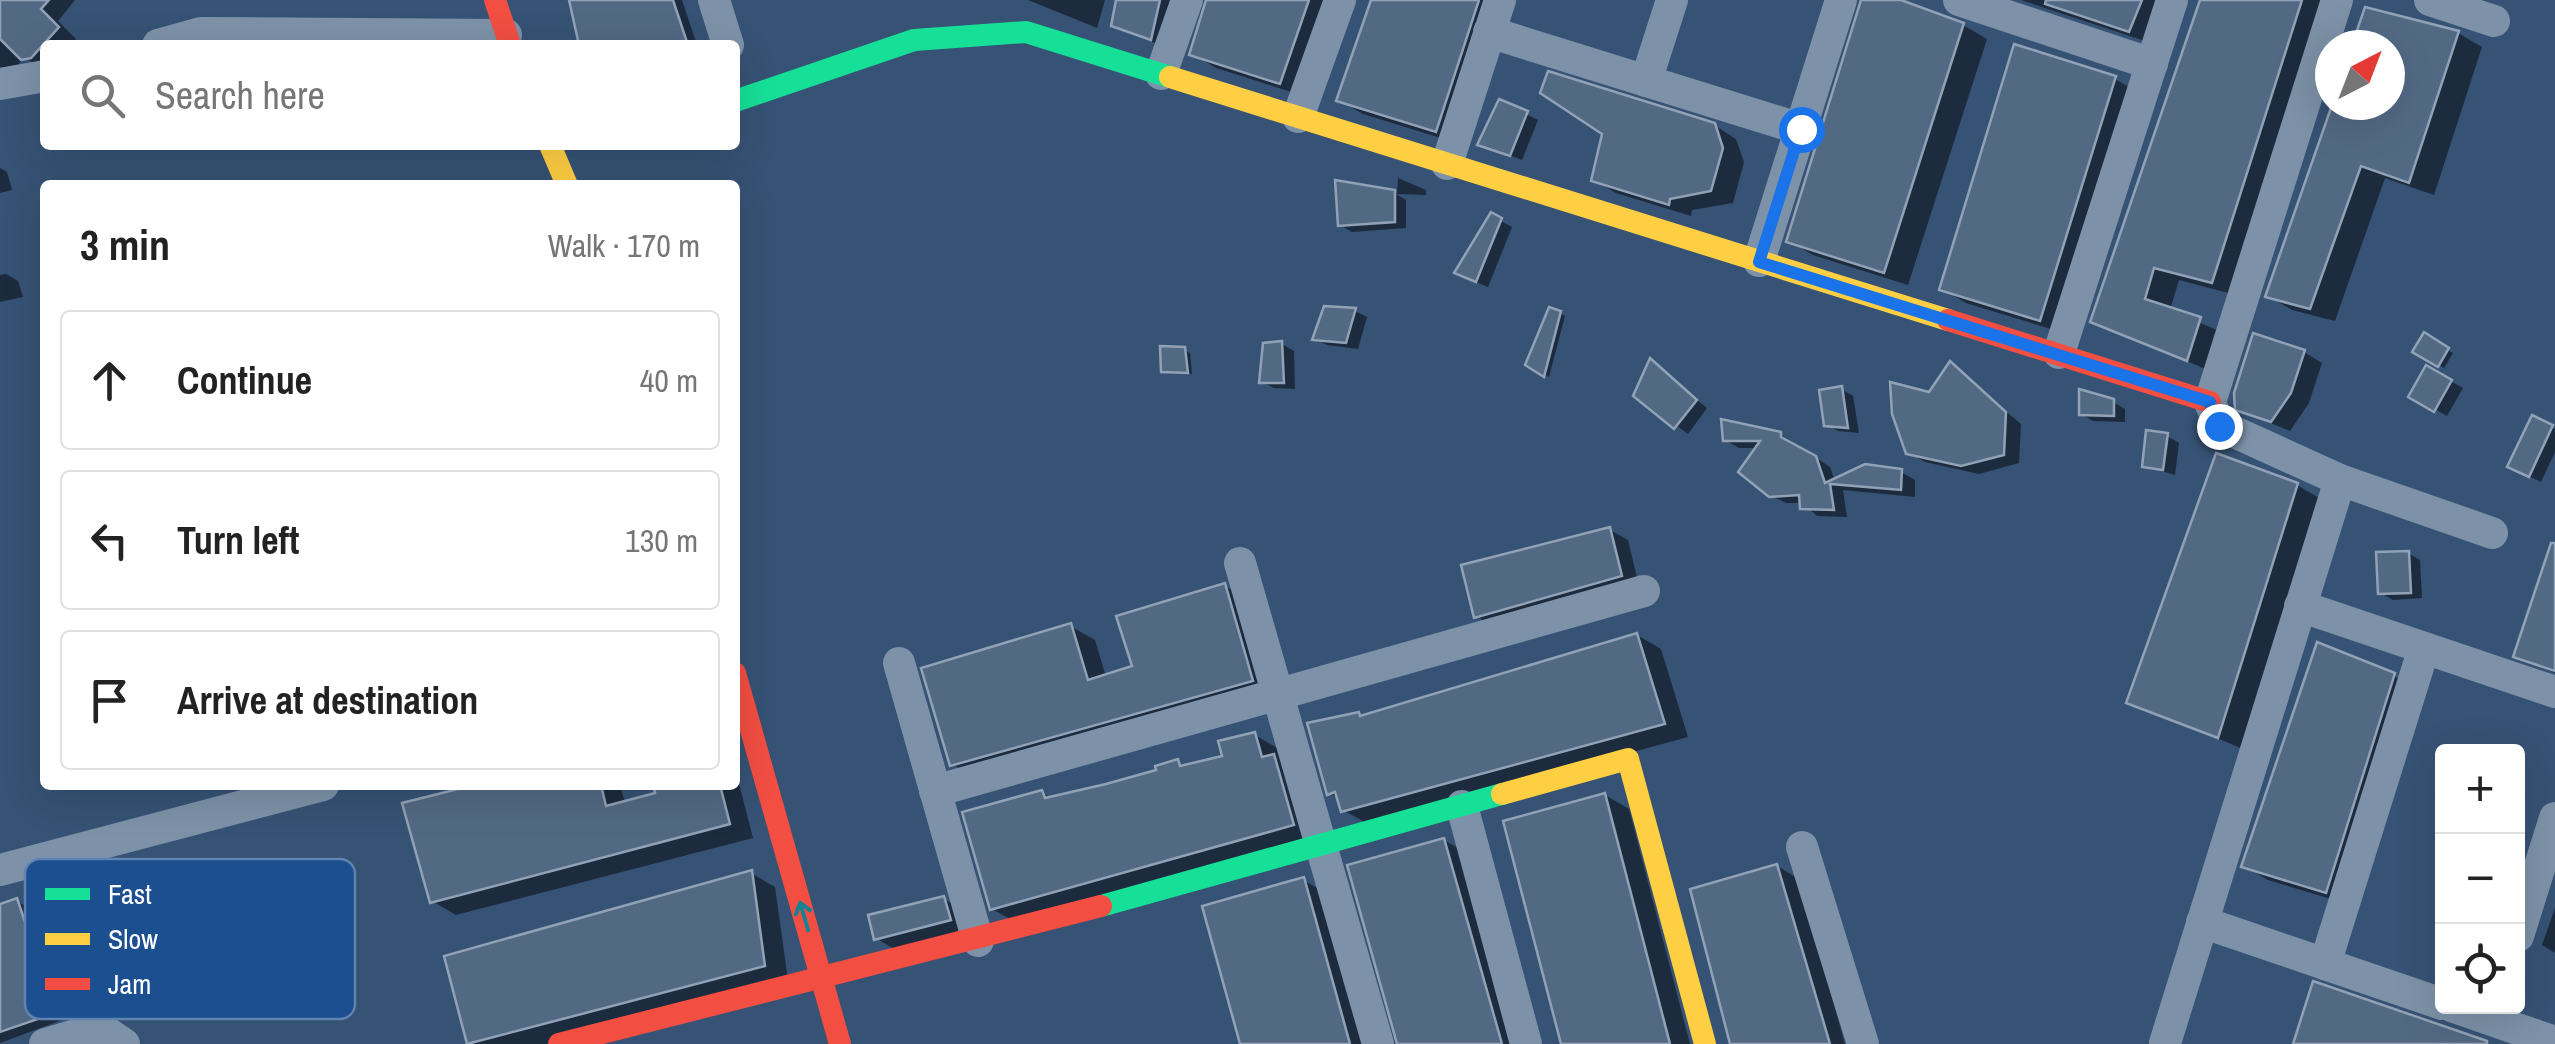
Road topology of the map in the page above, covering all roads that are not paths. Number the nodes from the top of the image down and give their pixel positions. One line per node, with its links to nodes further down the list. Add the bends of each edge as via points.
1 (496, 0): 15 (street)
2 (714, 0): 16 (street)
3 (1186, 0): 18 (street)
4 (1340, 0): 23 (street)
5 (1500, 0): 13 (street)
6 (1672, 0): 20 (street)
7 (1841, 0): 24 (street)
8 (1959, 0): 17 (street)
9 (2172, 0): 17 (street)
10 (2337, 0): 30 (street)
11 (2430, 0): 12 (street)
12 (2494, 21)
13 (1489, 32): 20 (street); 26 (street)
14 (178, 40): 15 (street, via 201,34)
15 (508, 40)
16 (726, 40)
17 (2152, 64): 29 (street)
18 (1162, 74): 22 (street, via 1026,32 914,40); 23 (street)
19 (40, 77): 21 (street)
20 (1646, 81): 24 (street)
21 (0, 84)
22 (740, 89)
23 (1298, 117): 26 (street)
24 (1801, 129): 28 (street)
25 (552, 150): 27 (street)
26 (1447, 164): 28 (street)
27 (565, 180)
28 (1759, 262): 29 (street)
29 (2058, 353): 30 (street)
30 (2210, 402): 31 (street, via 2219,426)
31 (2340, 480): 32 (street); 35 (street)
32 (2492, 533)
33 (1240, 564): 40 (street)
34 (1644, 591): 40 (street)
35 (2300, 606): 36 (street); 50 (street)
36 (2424, 648): 39 (street); 53 (street)
37 (899, 663): 42 (street)
38 (740, 689): 54 (street, one-way to 38)
39 (2555, 692)
40 (1277, 696): 42 (street); 45 (street)
41 (304, 790): 47 (street)
42 (935, 791): 52 (street)
43 (1462, 806): 45 (street); 64 (street); 65 (street, via 1628,759)
44 (2555, 818): 51 (street)
45 (1319, 846): 52 (street); 63 (street)
46 (1802, 847): 66 (street)
47 (42, 859)
48 (25, 863): 49 (street)
49 (0, 870)
50 (2202, 922): 53 (street); 58 (street)
51 (2522, 924)
52 (978, 942): 54 (street)
53 (2325, 964): 55 (street)
54 (822, 979): 61 (street); 62 (street)
55 (2435, 1002)
56 (2495, 1014): 57 (street)
57 (2555, 1042)
58 (2165, 1043)
59 (45, 1044): 60 (street, via 100,1028)
60 (124, 1044)
61 (559, 1044)
62 (840, 1044)
63 (1378, 1044)
64 (1526, 1044)
65 (1705, 1044)
66 (1863, 1044)

